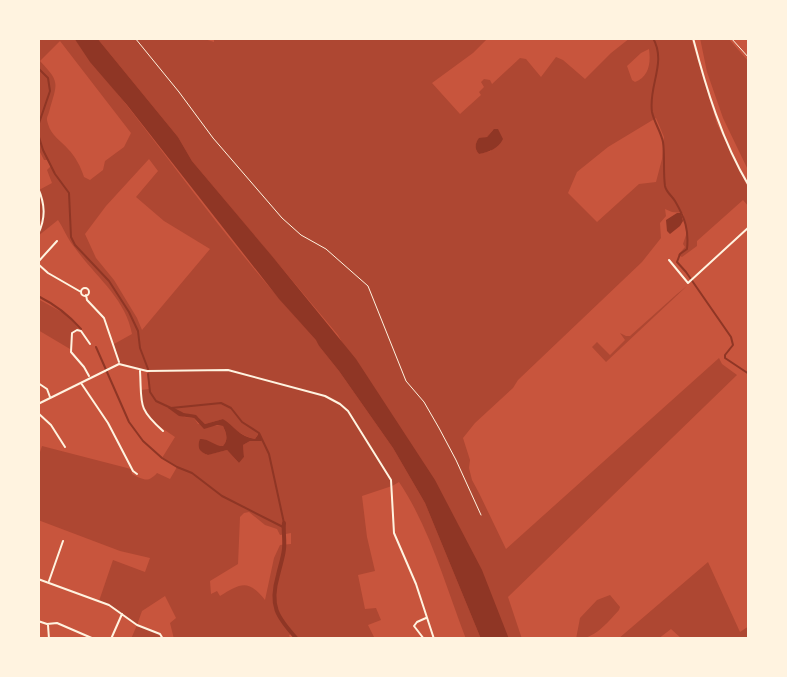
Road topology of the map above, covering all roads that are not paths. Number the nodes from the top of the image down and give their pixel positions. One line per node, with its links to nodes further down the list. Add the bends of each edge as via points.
1 (693, 38): 4 (street, via 720,125)
2 (731, 38): 3 (lane)
3 (749, 58)
4 (749, 186)
5 (38, 188): 7 (street, via 44,214)
6 (749, 227): 9 (street, via 688,283)
7 (38, 234)
8 (57, 241): 10 (street)
9 (669, 260)
10 (38, 263): 11 (street)
11 (81, 292): 12 (street); 12 (street, via 87,288)
12 (86, 295): 14 (street, via 104,318)
13 (90, 344): 16 (street, via 81,331 72,333 71,352)
14 (119, 364): 15 (street); 16 (street)
15 (140, 370): 22 (street, via 143,408); 29 (street, via 228,370 340,404 391,480 393,525)
16 (90, 377): 17 (street)
17 (80, 382): 19 (street); 24 (street)
18 (38, 383): 19 (street)
19 (50, 397): 20 (street)
20 (38, 404)
21 (38, 413): 23 (street)
22 (163, 431)
23 (65, 447)
24 (137, 474)
25 (63, 541): 27 (street)
26 (38, 579): 27 (street)
27 (49, 582): 28 (street)
28 (122, 613): 34 (street); 35 (street)
29 (427, 617): 36 (street, via 414,626); 37 (street)
30 (38, 621): 31 (street)
31 (48, 624): 32 (street); 33 (street)
32 (49, 639)
33 (94, 639)
34 (111, 639)
35 (163, 639)
36 (424, 639)
37 (434, 639)

